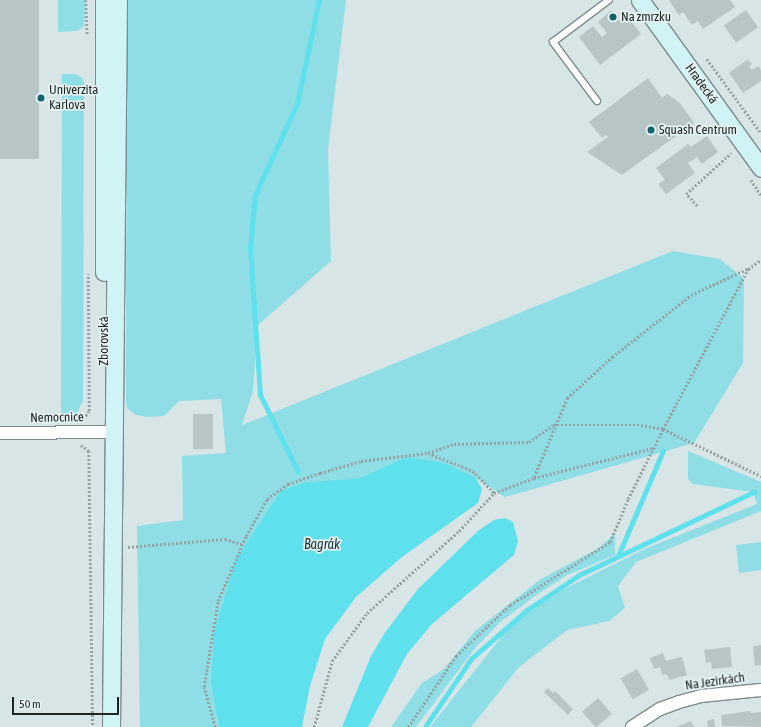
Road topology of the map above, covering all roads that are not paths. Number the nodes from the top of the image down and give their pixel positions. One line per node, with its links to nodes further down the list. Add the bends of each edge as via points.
1 (104, 0): 7 (street, Zborovská)
2 (118, 0): 7 (street, Zborovská)
3 (609, 0): 5 (lane, via 553,42)
4 (640, 0): 6 (street, Hradecká)
5 (597, 101)
6 (761, 168)
7 (109, 432): 8 (street, Nemocnice); 9 (street, Zborovská); 9 (street, Zborovská, via 113,547)
8 (0, 433)
9 (112, 682): 11 (street, Zborovská)
10 (761, 690): 12 (street, Na Jezírkách, via 701,696 679,702 660,709)
11 (111, 727)
12 (632, 727)

